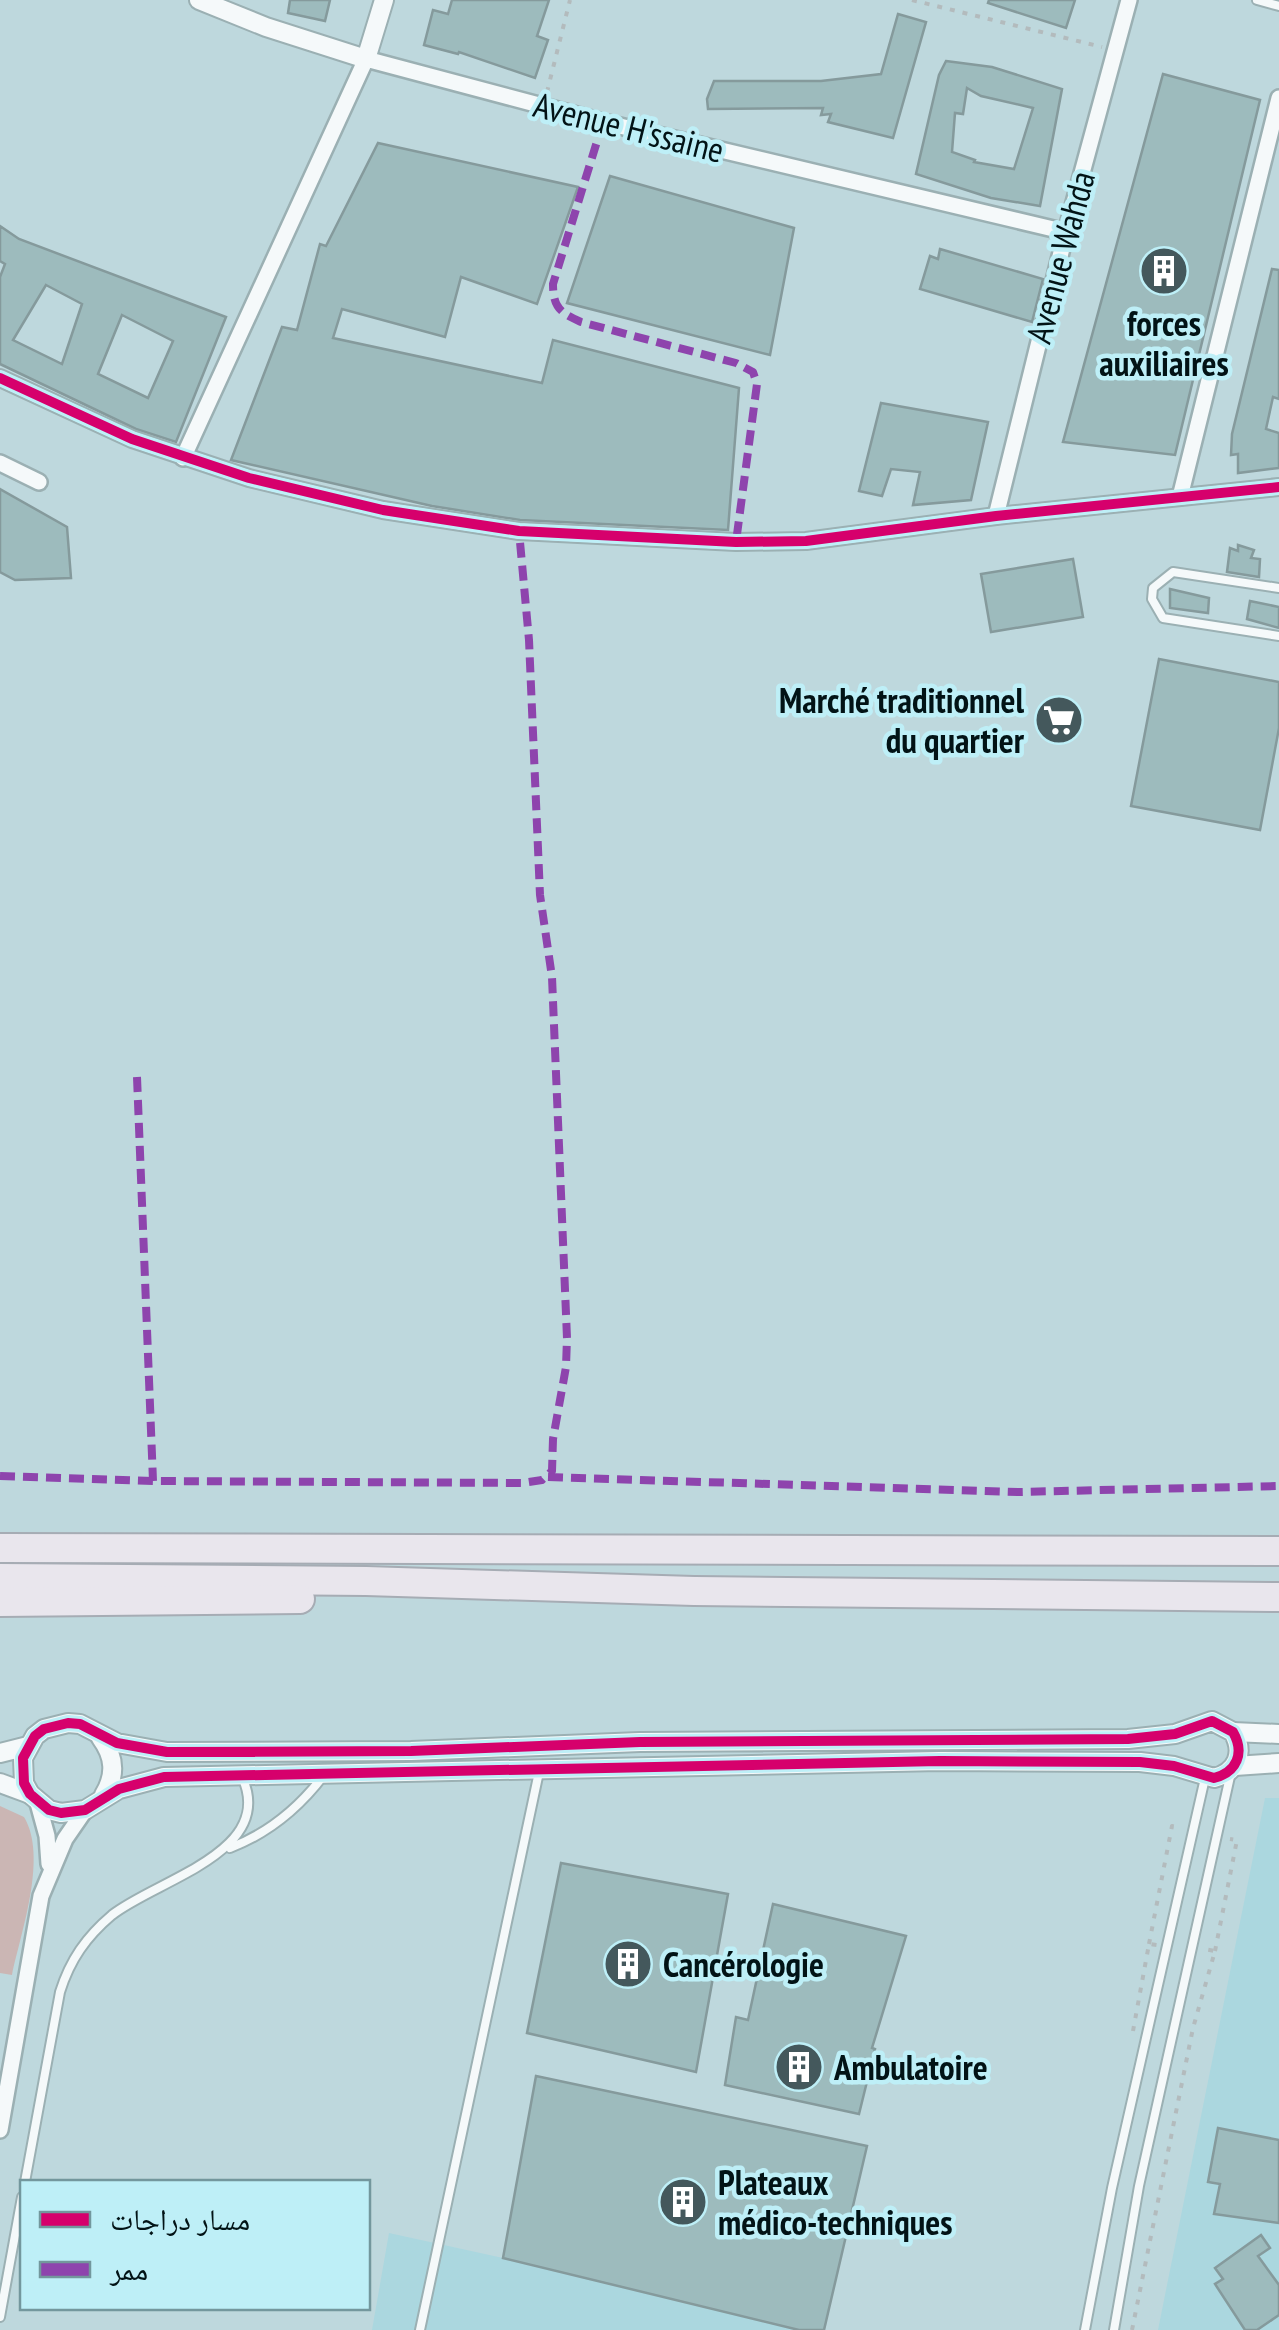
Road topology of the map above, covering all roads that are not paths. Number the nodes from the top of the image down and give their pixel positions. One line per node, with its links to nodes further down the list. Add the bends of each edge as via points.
1 (199, 0): 6 (street, Avenue H'ssaine)
2 (384, 0): 6 (street)
3 (1129, 0): 8 (street, Avenue Wahda)
4 (1257, 0): 5 (lane)
5 (1279, 6)
6 (366, 59): 8 (street, Avenue H'ssaine); 10 (street)
7 (1279, 98): 14 (street)
8 (1066, 232): 15 (street, Avenue Wahda)
9 (0, 378): 10 (street)
10 (183, 458): 15 (street, via 316,496 519,531 771,543)
11 (0, 463): 12 (street)
12 (39, 482)
13 (1279, 487): 14 (street)
14 (1180, 496): 15 (street)
15 (996, 516)
16 (1279, 588): 17 (lane, via 1174,572 1153,588 1152,599 1163,618)
17 (1279, 636)
18 (0, 1528): 20 (highway)
19 (0, 1548): 20 (highway)
20 (181, 1548): 21 (highway)
21 (1279, 1551)
22 (0, 1578): 23 (highway)
23 (694, 1590): 24 (highway); 25 (highway, via 645,1604 412,1598)
24 (1279, 1596)
25 (0, 1602)
26 (1191, 1730): 27 (street, via 1212,1721); 29 (street, via 1128,1740 640,1742 411,1752 167,1752); 36 (street, via 1182,1750)
27 (1233, 1732): 28 (street); 33 (street, via 1240,1749)
28 (1279, 1734)
29 (101, 1738): 30 (street, via 80,1724 56,1724); 39 (street, via 113,1772)
30 (28, 1746): 31 (street); 40 (street, via 22,1770)
31 (0, 1753)
32 (1279, 1763): 33 (street)
33 (1233, 1768): 36 (street, via 1214,1778); 51 (lane, via 1139,2186)
34 (540, 1772): 35 (street); 36 (street, via 1140,1762); 49 (lane)
35 (324, 1774): 37 (street); 42 (lane, via 269,1829)
36 (1198, 1774): 50 (lane)
37 (242, 1776): 39 (street, via 164,1778); 42 (lane, via 247,1818)
38 (0, 1783): 40 (street)
39 (104, 1795): 41 (street)
40 (34, 1798): 41 (street, via 60,1813); 43 (street, via 50,1854)
41 (85, 1810): 43 (street)
42 (221, 1851): 46 (lane, via 114,1914 68,1966)
43 (48, 1873): 44 (street)
44 (3, 2094): 45 (street)
45 (0, 2130)
46 (25, 2180)
47 (20, 2209): 48 (lane)
48 (0, 2316)
49 (420, 2330)
50 (1085, 2330)
51 (1114, 2330)

